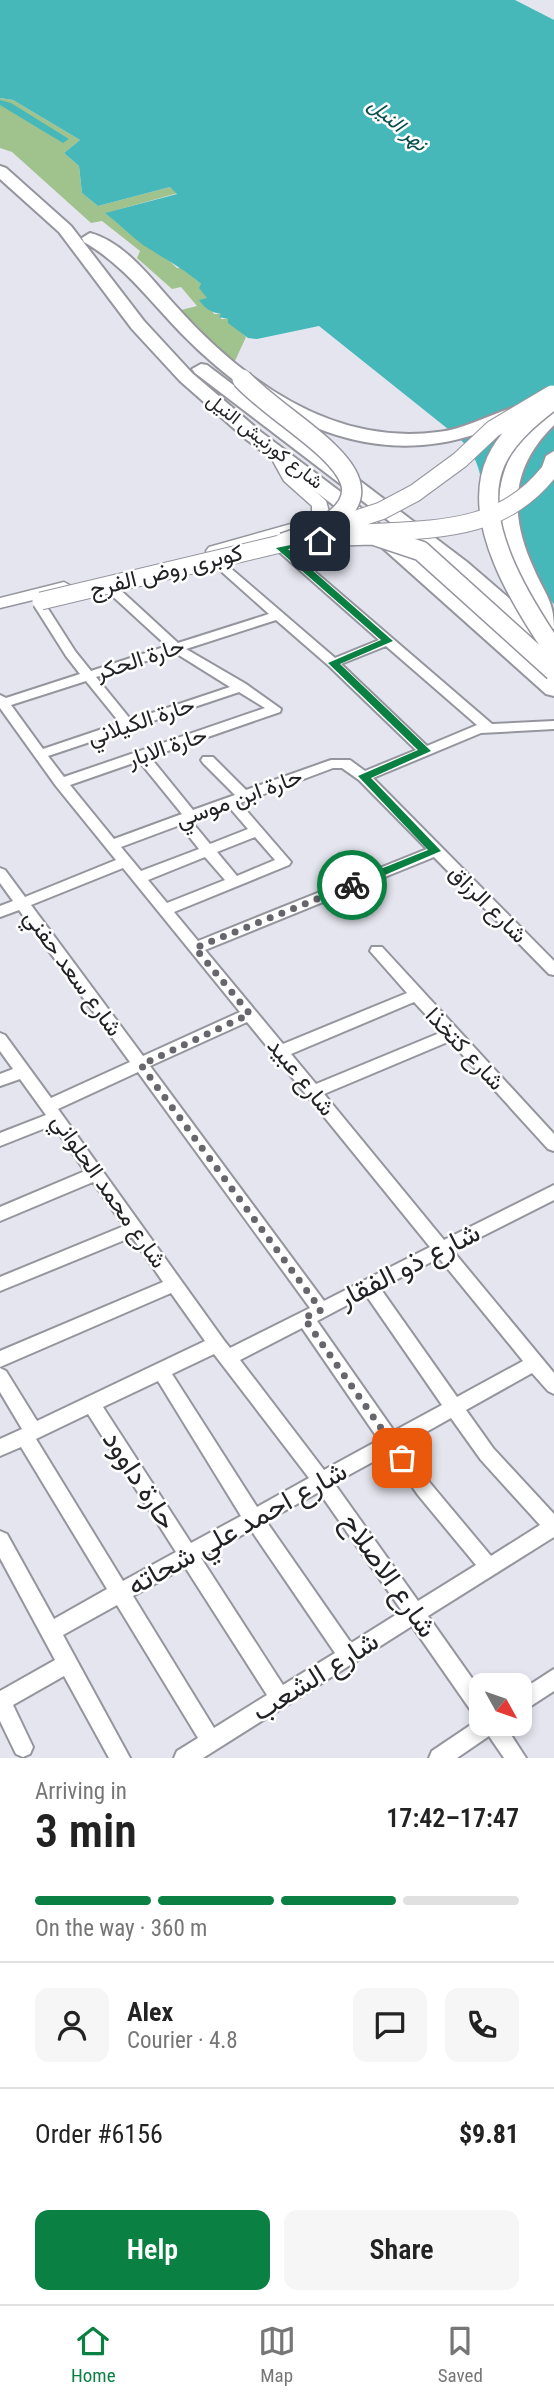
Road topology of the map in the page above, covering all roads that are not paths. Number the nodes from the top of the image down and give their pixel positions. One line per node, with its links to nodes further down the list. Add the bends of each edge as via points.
1 (0, 157): 3 (highway, شارع كورنيش النيل, via 48,195)
2 (0, 170): 9 (highway, شارع كورنيش النيل, via 65,229 160,351 229,416)
3 (90, 238): 4 (highway, via 122,258 195,338); 24 (highway, شارع كورنيش النيل, via 155,321 203,371 439,549)
4 (242, 379): 7 (highway, bridge, via 315,422 375,439 440,438); 11 (highway, bridge, via 257,396 342,460 354,482 340,515)
5 (554, 393): 7 (main road, كوبرى روض الفرج, bridge)
6 (554, 399): 24 (highway, bridge, via 504,447 491,474 488,500 493,528 518,591)
7 (520, 412): 11 (main road, كوبرى روض الفرج, bridge, via 398,503)
8 (554, 415): 21 (highway, via 514,459 504,499 525,568)
9 (276, 452): 12 (highway, شارع كورنيش النيل); 15 (main road, via 290,477 320,505 321,515 312,524)
10 (554, 456): 11 (main road, كوبرى روض الفرج, bridge, via 532,495 486,519)
11 (289, 542): 12 (main road, via 349,539); 13 (main road); 15 (main road, كوبرى روض الفرج, bridge); 18 (main road, كوبرى روض الفرج, bridge); 22 (street); 26 (highway, bridge, via 373,535 421,551)
12 (391, 544): 29 (highway, شارع كورنيش النيل)
13 (217, 562): 14 (main road); 19 (street)
14 (112, 589): 17 (main road); 23 (street)
15 (26, 597): 16 (main road)
16 (0, 603)
17 (41, 607): 20 (main road); 27 (street)
18 (0, 611)
19 (278, 615): 23 (street, حارة الحكر); 25 (street)
20 (0, 618)
21 (554, 623)
22 (388, 641): 25 (street); 33 (street)
23 (176, 648): 27 (street, حارة الحكر); 28 (street)
24 (554, 649)
25 (333, 663): 34 (street)
26 (554, 671)
27 (88, 676): 30 (street, حارة الحكر); 31 (street)
28 (242, 687): 31 (street, حارة الكيلاني); 36 (street, حارة الابار, via 274,706 273,712)
29 (554, 689)
30 (1, 701): 35 (street, شارع عبيد)
31 (128, 725): 35 (street, حارة الكيلاني)
32 (554, 726): 33 (street)
33 (488, 728): 34 (street)
34 (425, 751): 38 (street)
35 (40, 754): 39 (street, شارع عبيد)
36 (142, 756): 39 (street, حارة الابار); 41 (street)
37 (208, 760): 40 (street)
38 (363, 776): 40 (street, حارة ابن موسي, via 337,762); 45 (street, شارع الرزاق)
39 (61, 783): 43 (street, شارع عبيد)
40 (238, 799): 41 (street, حارة ابن موسي); 42 (street)
41 (187, 817): 43 (street, حارة ابن موسي); 44 (street)
42 (257, 831): 44 (street); 49 (street, via 282,863)
43 (111, 845): 46 (street, شارع عبيد)
44 (208, 850): 48 (street); 49 (street)
45 (436, 851): 53 (street); 55 (street, شارع الرزاق)
46 (125, 862): 48 (street, شارع عبيد); 50 (street)
47 (0, 873): 50 (street, شارع سعد حفني)
48 (138, 878): 51 (street, شارع عبيد)
49 (234, 882): 51 (street)
50 (22, 903): 52 (street); 61 (street, شارع سعد حفني)
51 (165, 910): 53 (street, شارع عبيد)
52 (0, 912)
53 (195, 948): 57 (street, شارع عبيد)
54 (377, 951): 56 (street, شارع كتخذا)
55 (554, 970)
56 (416, 995): 58 (street, شارع كتخذا); 60 (street)
57 (250, 1014): 60 (street, شارع عبيد); 61 (street)
58 (451, 1034): 64 (street); 67 (street, شارع كتخذا)
59 (0, 1039): 62 (street, شارع محمد الحلواني)
60 (280, 1052): 64 (street, شارع عبيد)
61 (141, 1065): 65 (street); 76 (street, شارع سعد حفني)
62 (23, 1071): 63 (street); 65 (street, شارع محمد الحلواني)
63 (0, 1080)
64 (313, 1092): 72 (street, شارع عبيد)
65 (53, 1112): 66 (street); 68 (street, شارع محمد الحلواني)
66 (0, 1140)
67 (554, 1145)
68 (97, 1173): 70 (street); 71 (street, شارع محمد الحلواني)
69 (554, 1192): 72 (street, شارع ذو الفقار)
70 (0, 1214)
71 (136, 1227): 73 (street); 74 (street, شارع محمد الحلواني)
72 (441, 1249): 75 (street, شارع ذو الفقار); 79 (street, شارع عبيد)
73 (0, 1283)
74 (175, 1283): 77 (street, شارع محمد الحلواني); 78 (street)
75 (369, 1286): 76 (street, شارع ذو الفقار); 84 (street)
76 (313, 1314): 77 (street, شارع ذو الفقار); 86 (street, شارع سعد حفني)
77 (222, 1351): 80 (street, شارع ذو الفقار); 88 (street, شارع الاصلاح)
78 (0, 1359)
79 (534, 1363): 82 (street, شارع عبيد); 84 (street, شارع احمد علي شحاته)
80 (161, 1371): 83 (street, شارع ذو الفقار); 89 (street)
81 (0, 1376): 85 (street)
82 (554, 1386)
83 (91, 1404): 85 (street, شارع ذو الفقار); 92 (street, حارة داوود)
84 (455, 1406): 86 (street, شارع احمد علي شحاته); 90 (street, via 487,1454)
85 (29, 1434): 87 (street, شارع ذو الفقار); 95 (street)
86 (391, 1442): 88 (street, شارع احمد علي شحاته); 93 (street, شارع سعد حفني)
87 (0, 1448)
88 (322, 1480): 89 (street, شارع احمد علي شحاته); 96 (street, شارع الاصلاح)
89 (255, 1518): 92 (street, شارع احمد علي شحاته); 98 (street)
90 (554, 1527): 93 (street, شارع الشعب)
91 (0, 1540): 94 (street)
92 (188, 1555): 95 (street, شارع احمد علي شحاته); 103 (street, حارة داوود)
93 (489, 1567): 96 (street, شارع الشعب)
94 (7, 1568): 97 (street)
95 (120, 1593): 97 (street, شارع احمد علي شحاته); 107 (street)
96 (416, 1613): 98 (street, شارع الشعب); 101 (street, شارع الاصلاح)
97 (50, 1632): 99 (street)
98 (348, 1656): 103 (street, شارع الشعب)
99 (67, 1664): 104 (street); 109 (street)
100 (554, 1679): 102 (street)
101 (469, 1690)
102 (532, 1695)
103 (280, 1698): 107 (street, شارع الشعب)
104 (0, 1702): 108 (street)
105 (473, 1736): 111 (street)
106 (500, 1736): 112 (street)
107 (211, 1741): 110 (street, شارع الشعب)
108 (23, 1747)
109 (120, 1758)
110 (184, 1758)
111 (439, 1758)
112 (516, 1758)

